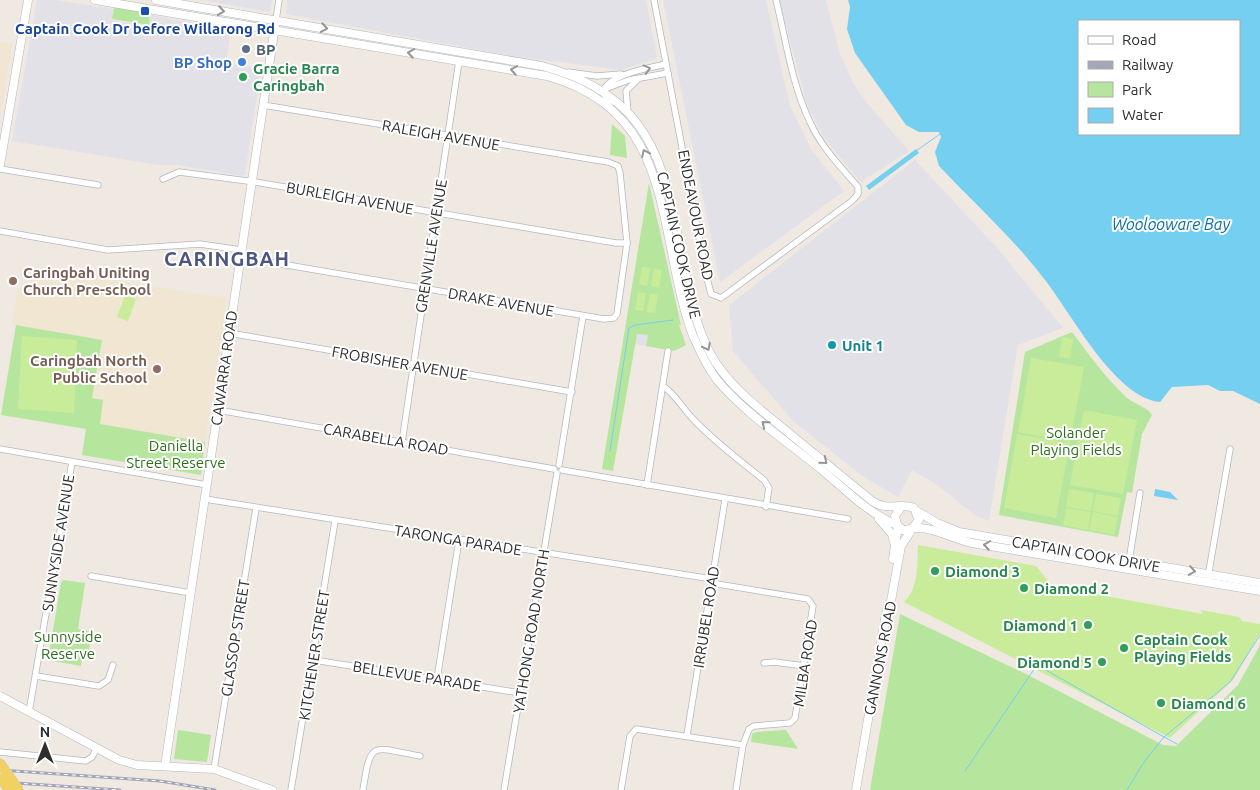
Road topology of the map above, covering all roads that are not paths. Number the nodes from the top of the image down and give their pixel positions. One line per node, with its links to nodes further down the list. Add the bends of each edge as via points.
1 (28, 0): 24 (main road)
2 (95, 0): 8 (main road, CAPTAIN COOK DRIVE)
3 (156, 0): 7 (main road, CAPTAIN COOK DRIVE)
4 (279, 0): 9 (street)
5 (654, 0): 13 (street, ENDEAVOUR ROAD)
6 (776, 0): 15 (street, ENDEAVOUR ROAD, via 801,101 810,124 858,187 858,194 721,298 711,294 706,274)
7 (191, 3): 8 (street); 9 (main road, CAPTAIN COOK DRIVE, one-way to 9)
8 (189, 15): 10 (main road, CAPTAIN COOK DRIVE)
9 (276, 20): 10 (main road); 11 (main road, CAPTAIN COOK DRIVE, one-way to 11)
10 (274, 30): 12 (main road, CAPTAIN COOK DRIVE, one-way to 10); 20 (main road, CAWARRA ROAD)
11 (459, 51): 12 (main road, GRENVILLE AVENUE); 14 (main road, CAPTAIN COOK DRIVE)
12 (459, 60): 18 (main road, CAPTAIN COOK DRIVE, one-way to 12); 23 (street, GRENVILLE AVENUE)
13 (666, 64): 15 (street, ENDEAVOUR ROAD); 16 (street, one-way to 13)
14 (564, 72): 16 (street, via 598,76); 19 (main road, CAPTAIN COOK DRIVE)
15 (668, 73): 17 (street)
16 (628, 74): 19 (street, via 611,81)
17 (641, 77): 19 (street); 22 (street, via 626,91)
18 (563, 81): 19 (street); 21 (main road, CAPTAIN COOK DRIVE)
19 (604, 92): 21 (street); 22 (main road, CAPTAIN COOK DRIVE)
20 (263, 105): 23 (street, RALEIGH AVENUE); 27 (main road, CAWARRA ROAD)
21 (613, 111): 52 (main road, CAPTAIN COOK DRIVE, one-way to 21, via 745,408 716,378 694,338 686,315 653,171 635,136)
22 (628, 112): 53 (main road, CAPTAIN COOK DRIVE, one-way to 53, via 660,162 671,198 693,310 717,364 748,399 872,501 882,506)
23 (448, 136): 29 (street, GRENVILLE AVENUE); 31 (street, RALEIGH AVENUE, via 618,166)
24 (0, 164)
25 (0, 169): 28 (street)
26 (163, 179): 27 (street, BURLEIGH AVENUE, via 179,172)
27 (251, 181): 29 (street, BURLEIGH AVENUE); 32 (main road, CAWARRA ROAD)
28 (98, 186)
29 (436, 212): 31 (street, BURLEIGH AVENUE); 33 (street, GRENVILLE AVENUE)
30 (0, 231): 32 (street, DRAKE AVENUE, via 108,250 205,244)
31 (627, 243): 34 (street, DRAKE AVENUE, via 617,314 614,318 604,319)
32 (241, 254): 33 (street, DRAKE AVENUE); 35 (main road, CAWARRA ROAD)
33 (425, 289): 34 (street, DRAKE AVENUE); 37 (street, GRENVILLE AVENUE)
34 (583, 316): 39 (street, YATHONG ROAD NORTH)
35 (229, 333): 37 (street, FROBISHER AVENUE); 40 (main road, CAWARRA ROAD)
36 (668, 351): 38 (street)
37 (413, 365): 39 (street, FROBISHER AVENUE); 41 (street, GRENVILLE AVENUE)
38 (662, 386): 47 (street); 51 (street, via 673,393 694,420 764,480 769,490)
39 (572, 392): 45 (street, YATHONG ROAD NORTH)
40 (218, 410): 41 (street, CARABELLA ROAD); 46 (main road, CAWARRA ROAD)
41 (402, 442): 45 (street, CARABELLA ROAD)
42 (1230, 449): 65 (street)
43 (0, 450): 44 (street)
44 (72, 462): 46 (street); 75 (street, SUNNYSIDE AVENUE)
45 (558, 469): 47 (street, CARABELLA ROAD); 61 (street, YATHONG ROAD NORTH)
46 (207, 485): 49 (main road, CAWARRA ROAD)
47 (647, 485): 50 (street, CARABELLA ROAD)
48 (1140, 493): 63 (street)
49 (205, 499): 54 (street, TARONGA PARADE); 69 (main road, CAWARRA ROAD)
50 (725, 500): 51 (street, CARABELLA ROAD); 66 (street, IRRUBEL ROAD)
51 (766, 506): 56 (street, CARABELLA ROAD)
52 (868, 507): 58 (main road, CAPTAIN COOK DRIVE); 62 (main road, via 892,534)
53 (901, 507): 55 (main road, via 910,506); 58 (main road, via 895,516)
54 (256, 508): 57 (street, TARONGA PARADE); 87 (street, GLASSOP STREET)
55 (917, 511): 59 (main road, via 919,520); 63 (main road, CAPTAIN COOK DRIVE, via 937,524 959,532)
56 (848, 519)
57 (335, 521): 60 (street, TARONGA PARADE); 71 (street, KITCHENER STREET)
58 (897, 526): 59 (main road, via 906,530); 62 (main road)
59 (914, 528): 65 (main road, CAPTAIN COOK DRIVE, one-way to 59, via 972,543 932,529); 70 (main road, GANNONS ROAD, via 901,546)
60 (459, 540): 61 (street, TARONGA PARADE); 76 (street)
61 (544, 552): 66 (street, TARONGA PARADE); 77 (street, YATHONG ROAD NORTH)
62 (895, 552): 70 (main road)
63 (1129, 561): 65 (main road, CAPTAIN COOK DRIVE, one-way to 65)
64 (91, 576): 69 (street)
65 (1208, 578): 67 (main road, CAPTAIN COOK DRIVE); 68 (main road, CAPTAIN COOK DRIVE)
66 (712, 581): 74 (street, MILBA ROAD, via 810,600 813,608); 80 (street, IRRUBEL ROAD)
67 (1260, 583)
68 (1260, 591)
69 (191, 593): 86 (main road, CAWARRA ROAD)
70 (887, 608): 97 (main road, GANNONS ROAD)
71 (314, 660): 76 (street, BELLEVUE PARADE); 92 (street, KITCHENER STREET)
72 (764, 664): 74 (street, via 775,662)
73 (113, 665): 75 (street, via 108,680 99,686)
74 (804, 666): 81 (street, MILBA ROAD, via 794,720 754,726 749,729)
75 (36, 676): 79 (street, SUNNYSIDE AVENUE)
76 (437, 679): 77 (street, BELLEVUE PARADE)
77 (520, 693): 94 (street, YATHONG ROAD NORTH)
78 (0, 696): 79 (main road)
79 (29, 712): 82 (main road)
80 (687, 735): 81 (street); 95 (street, via 641,728 634,730 630,736)
81 (744, 745): 96 (street)
82 (97, 748): 83 (street, via 86,761); 86 (main road, via 127,763)
83 (0, 752)
84 (420, 756): 93 (street, via 381,749 373,752 368,758)
85 (0, 762): 90 (main road, bridge)
86 (165, 766): 87 (main road)
87 (214, 769): 91 (main road)
88 (0, 778): 89 (main road, bridge)
89 (9, 790)
90 (19, 790)
91 (272, 790)
92 (292, 790)
93 (363, 790)
94 (504, 790)
95 (621, 790)
96 (736, 790)
97 (856, 790)

